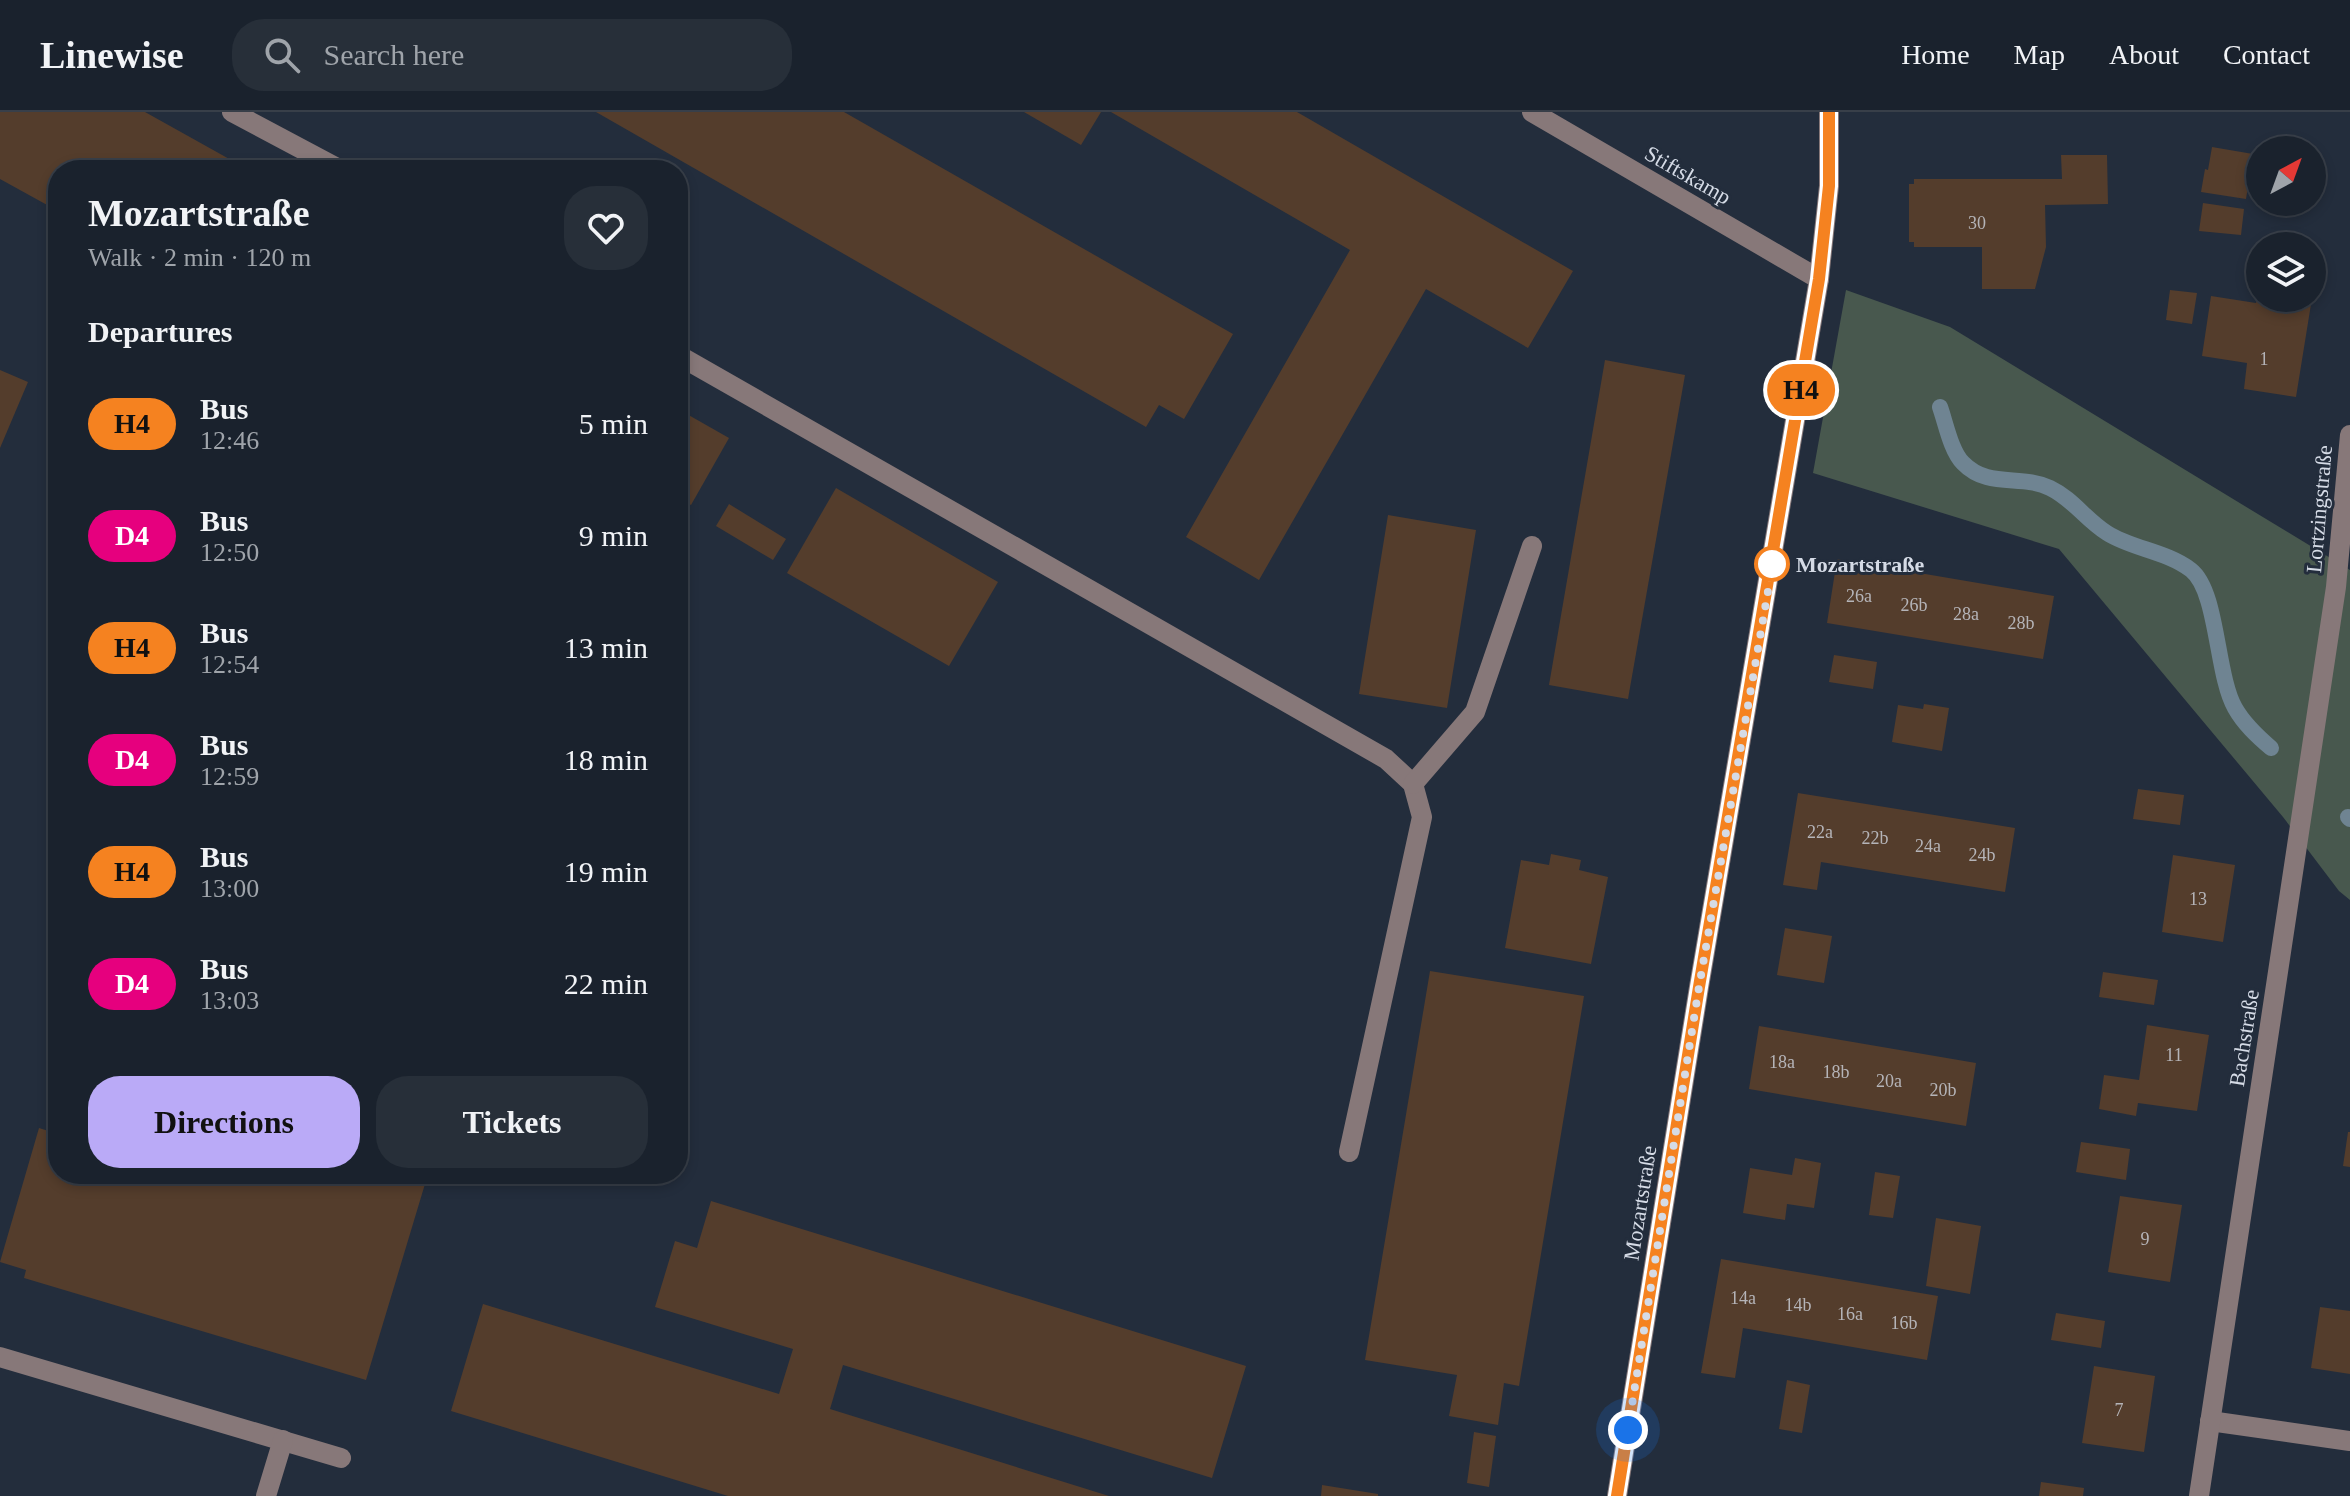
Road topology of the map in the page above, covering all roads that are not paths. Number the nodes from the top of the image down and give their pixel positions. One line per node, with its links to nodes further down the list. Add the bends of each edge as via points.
1 (232, 112): 4 (street)
2 (1532, 112): 5 (street, Stiftskamp)
3 (1829, 112): 5 (street, Mozartstraße, via 1829,186)
4 (322, 160)
5 (1819, 279): 18 (street, Mozartstraße)
6 (688, 361): 10 (street, via 1386,759)
7 (2350, 435): 9 (street, Lortzingstraße)
8 (1532, 546): 10 (street, via 1475,712)
9 (2336, 587): 13 (street, Bachstraße)
10 (1413, 784): 11 (street, via 1422,817)
11 (1349, 1152)
12 (0, 1357): 14 (street)
13 (2210, 1421): 15 (street); 19 (street, Bachstraße)
14 (283, 1440): 16 (street); 17 (street)
15 (2350, 1441)
16 (341, 1458)
17 (266, 1496)
18 (1617, 1496)
19 (2199, 1496)

